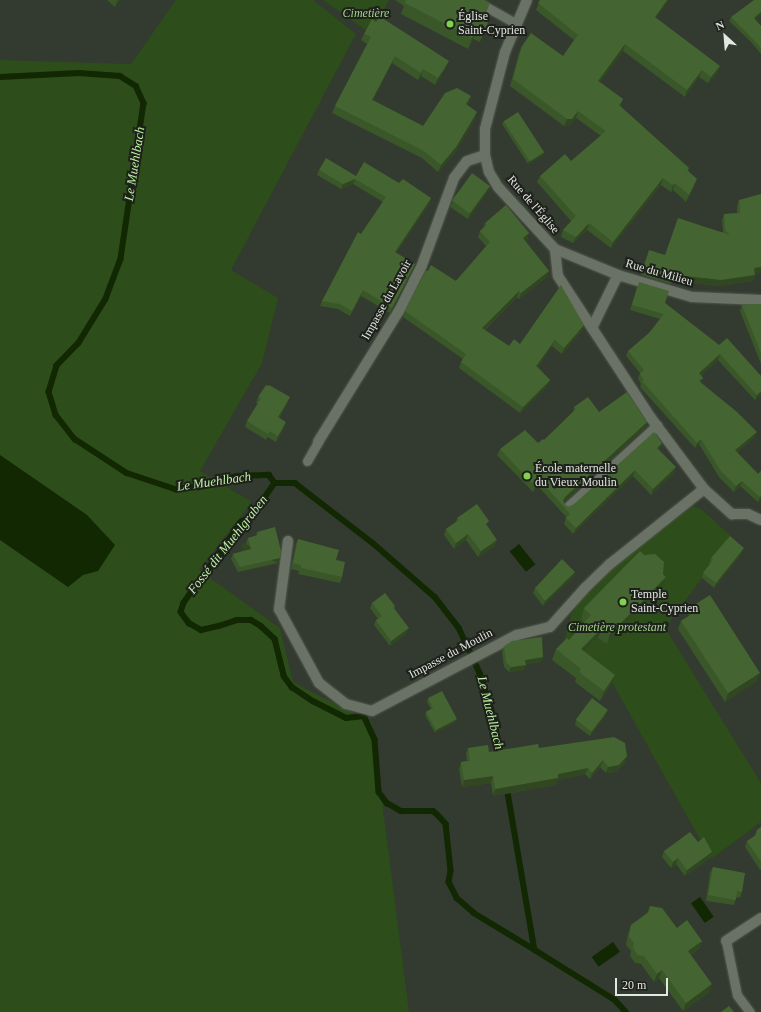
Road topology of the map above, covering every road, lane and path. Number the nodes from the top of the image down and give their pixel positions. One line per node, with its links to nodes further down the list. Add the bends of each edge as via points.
1 (474, 0): 3 (lane)
2 (527, 0): 3 (street, Rue de l'Église)
3 (517, 24): 4 (street, Rue de l'Église, via 506,52 485,129)
4 (485, 155): 5 (street, Rue de l'Église, via 498,187); 10 (street, Impasse du Lavoir, via 467,161 454,178 422,265 399,311)
5 (555, 250): 6 (street, Rue du Milieu); 8 (street, Rue de l'Église, via 558,276)
6 (618, 275): 7 (street, Rue du Milieu, via 692,297); 8 (street)
7 (761, 300)
8 (592, 328): 9 (street, Rue de l'Église)
9 (657, 425): 12 (street, Rue de l'Église); 13 (lane)
10 (318, 442): 11 (lane, Impasse du Lavoir)
11 (307, 461)
12 (704, 489): 14 (street, Rue de l'Église, via 732,514 748,514); 15 (street, Impasse du Moulin, via 610,564 550,628 516,635 372,711 346,704 319,683 279,609)
13 (567, 507)
14 (761, 520)
15 (288, 541)
16 (761, 918): 17 (street)
17 (726, 941): 18 (lane, via 737,995)
18 (750, 1012)

